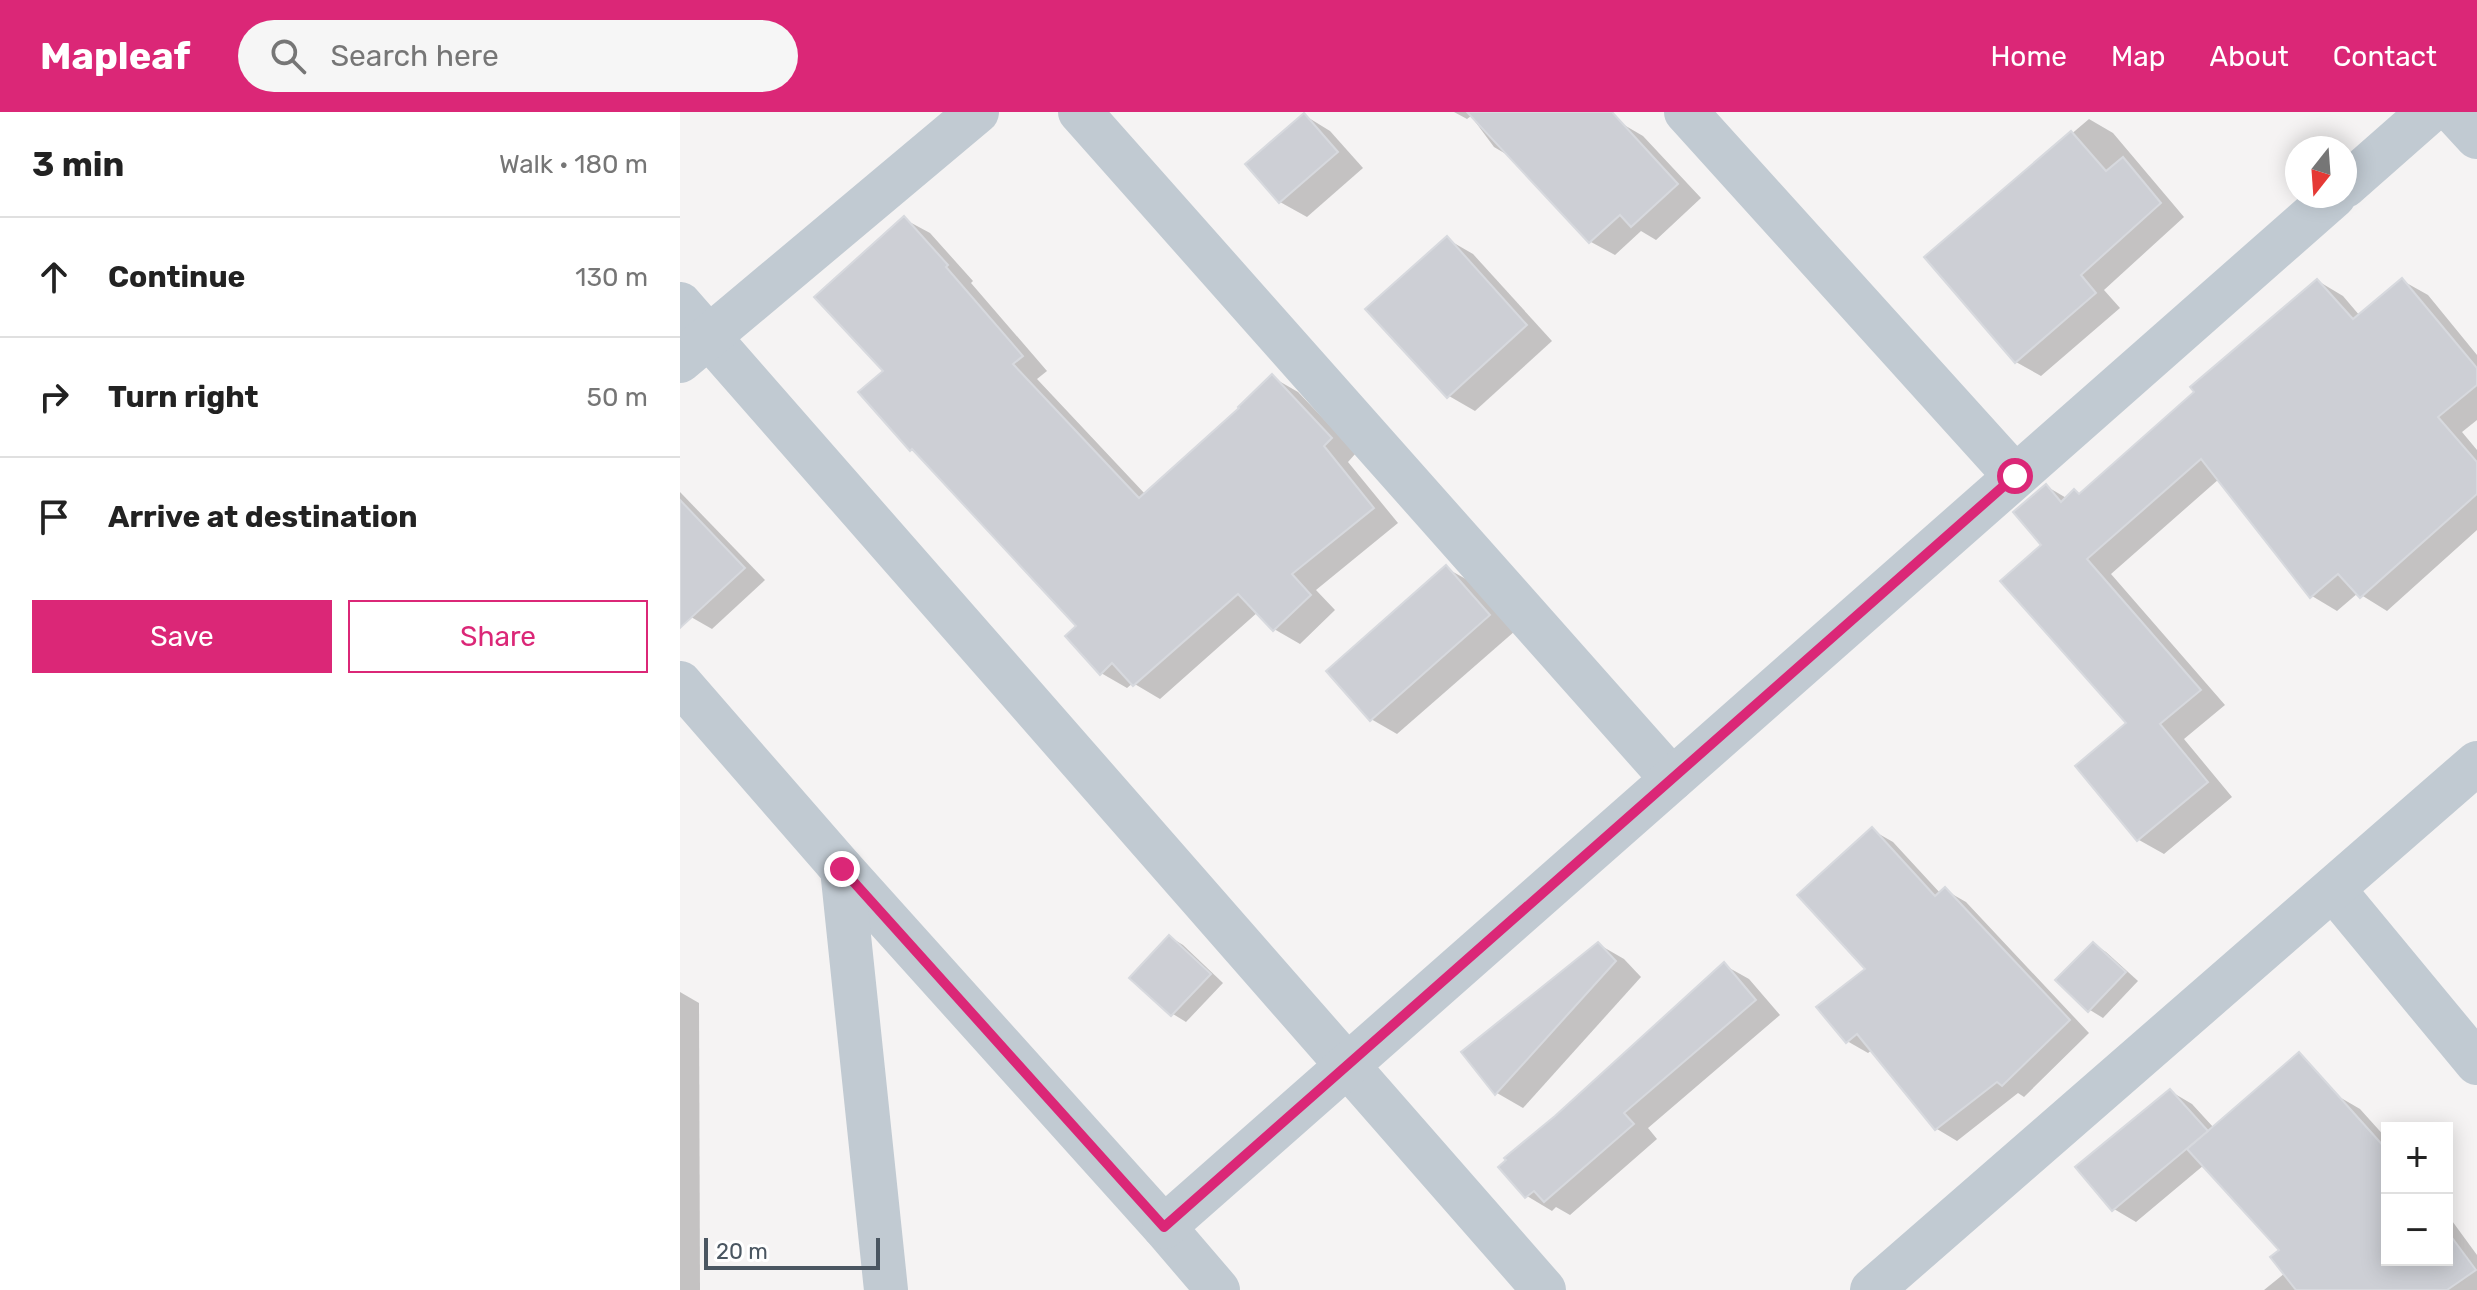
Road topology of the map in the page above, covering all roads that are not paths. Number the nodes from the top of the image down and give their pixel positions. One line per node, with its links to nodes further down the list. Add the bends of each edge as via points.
1 (977, 112): 9 (street)
2 (1080, 112): 13 (street)
3 (1686, 112): 10 (street)
4 (2429, 112): 7 (street)
5 (2454, 112): 6 (street)
6 (2477, 137)
7 (2357, 175)
8 (2320, 208): 10 (street)
9 (689, 334): 17 (street)
10 (2015, 476): 13 (street)
11 (680, 683): 14 (street)
12 (2477, 763): 15 (street)
13 (1672, 779): 17 (street)
14 (842, 869): 18 (street); 19 (street)
15 (2333, 889): 16 (street); 22 (street)
16 (2477, 1063)
17 (1347, 1065): 18 (street); 21 (street)
18 (1164, 1227): 20 (street)
19 (886, 1290)
20 (1218, 1290)
21 (1544, 1290)
22 (1872, 1290)

